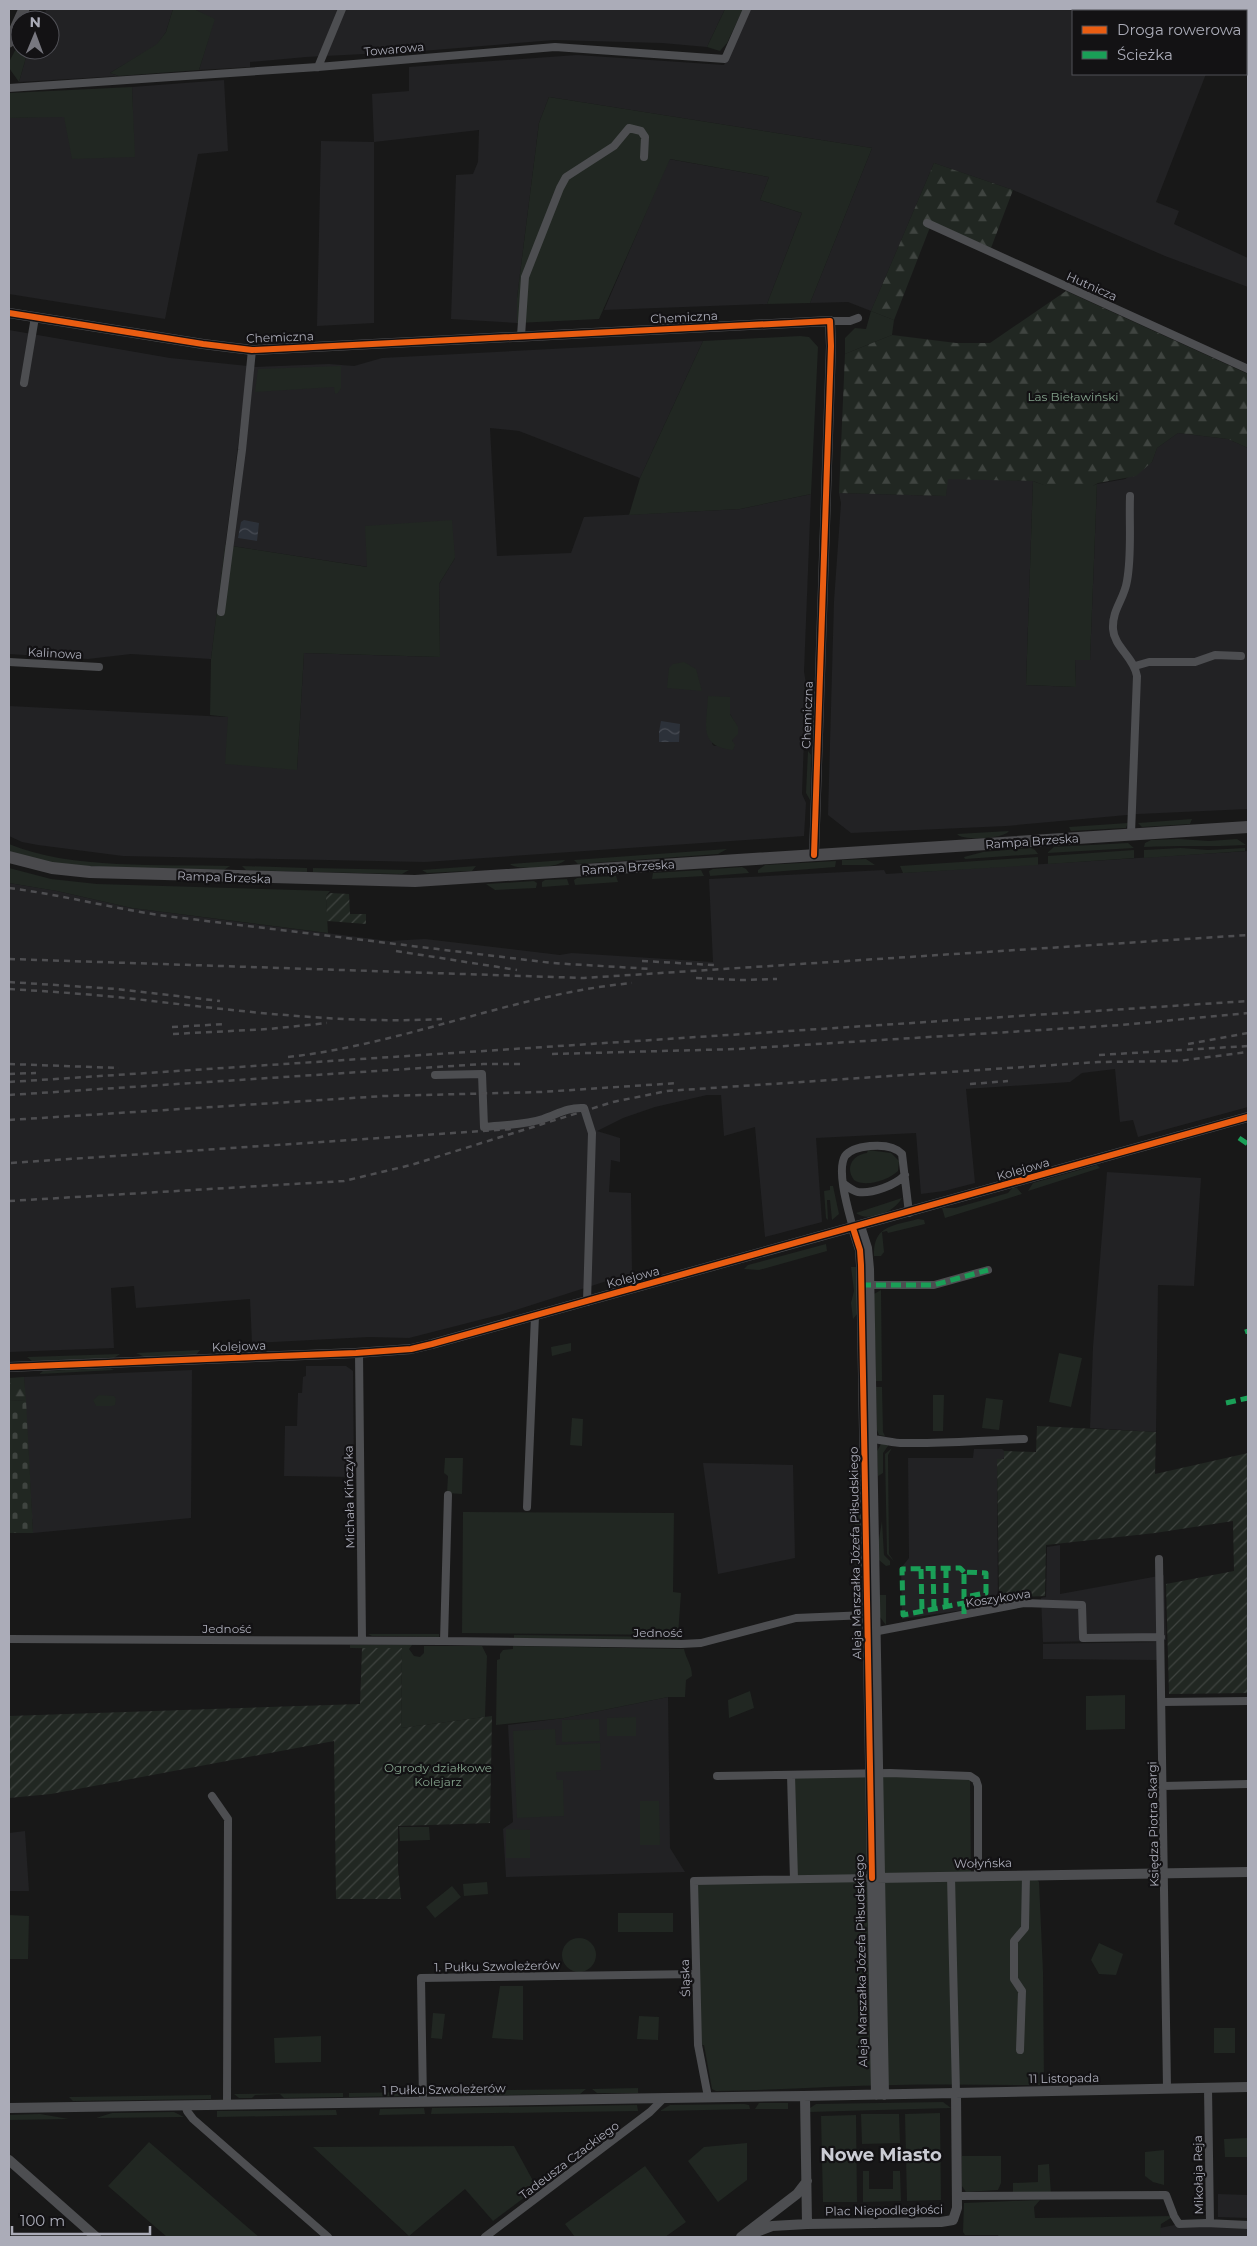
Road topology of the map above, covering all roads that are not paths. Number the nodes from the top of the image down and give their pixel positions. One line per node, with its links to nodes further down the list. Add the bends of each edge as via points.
1 (24, 9): 4 (main road)
2 (342, 9): 5 (street)
3 (748, 9): 5 (street, Towarowa, via 725,60 555,48)
4 (9, 42)
5 (318, 67): 6 (street, Towarowa)
6 (9, 88)
7 (644, 158): 13 (street, via 645,137 641,131 629,128 614,146 566,177 525,277)
8 (927, 223): 15 (street, Hutnicza)
9 (9, 313): 10 (street, Chemiczna)
10 (35, 317): 14 (street, Chemiczna); 16 (street)
11 (858, 318): 12 (street)
12 (830, 321): 13 (street, Chemiczna); 25 (street, Chemiczna)
13 (521, 336): 14 (street, Chemiczna)
14 (252, 350): 18 (street)
15 (1248, 368)
16 (24, 384)
17 (1130, 496): 21 (street, via 1128,579 1123,597 1113,613 1113,630 1115,640)
18 (221, 612)
19 (1241, 656): 21 (street, via 1215,655 1196,662 1149,662)
20 (9, 662): 22 (street, Kalinowa)
21 (1135, 666): 24 (street)
22 (99, 667)
23 (1248, 827): 24 (highway, Rampa Brzeska)
24 (1132, 834): 25 (highway, Rampa Brzeska)
25 (814, 855): 26 (highway, Rampa Brzeska, via 397,881 90,872 52,868)
26 (9, 857)
27 (435, 1075): 35 (street, via 482,1074 484,1127 524,1124 544,1119 563,1109 584,1108 592,1133)
28 (1248, 1117): 31 (street, Kolejowa)
29 (905, 1175): 30 (street, via 895,1184 866,1191 856,1192); 30 (street, via 904,1159 898,1149 865,1146 848,1152 844,1158); 31 (street)
30 (844, 1184): 32 (street)
31 (909, 1213): 32 (street, Kolejowa)
32 (857, 1227): 34 (street, Aleja Marszałka Józefa Piłsudskiego); 35 (street, Kolejowa)
33 (988, 1270): 34 (street, via 934,1284)
34 (865, 1285): 39 (street, Aleja Marszałka Józefa Piłsudskiego)
35 (587, 1302): 36 (street, Kolejowa)
36 (535, 1316): 37 (street, Kolejowa, via 411,1349); 42 (street)
37 (359, 1353): 38 (street, Kolejowa); 48 (street, Michała Kińczyka)
38 (9, 1367)
39 (868, 1439): 40 (street, via 900,1444); 44 (street, Aleja Marszałka Józefa Piłsudskiego); 45 (street, Aleja Marszałka Józefa Piłsudskiego)
40 (1024, 1439)
41 (448, 1495): 49 (street)
42 (527, 1507)
43 (1159, 1559): 46 (street, Księdza Piotra Skargi)
44 (867, 1615): 45 (street, Aleja Marszałka Józefa Piłsudskiego); 49 (street, Jedność, via 796,1618 681,1644)
45 (872, 1633): 46 (street, Koszykowa, via 1024,1603 1064,1603 1082,1605 1083,1638); 52 (street, Aleja Marszałka Józefa Piłsudskiego)
46 (1161, 1637): 51 (street, Księdza Piotra Skargi)
47 (9, 1639): 48 (street, Jedność)
48 (362, 1640): 49 (street, Jedność)
49 (444, 1641)
50 (1248, 1701): 51 (street)
51 (1162, 1702): 56 (street, Księdza Piotra Skargi)
52 (874, 1774): 53 (street); 62 (street, via 970,1776 976,1780); 63 (street, Aleja Marszałka Józefa Piłsudskiego)
53 (791, 1775): 54 (street); 64 (street)
54 (717, 1776)
55 (1248, 1784): 56 (street)
56 (1163, 1786): 59 (street, Księdza Piotra Skargi)
57 (212, 1796): 77 (street, via 228,1819)
58 (1248, 1872): 59 (street, Wołyńska)
59 (1165, 1874): 60 (street, Wołyńska); 69 (street, Księdza Piotra Skargi)
60 (1026, 1875): 62 (street, Wołyńska); 67 (street, via 1026,1928 1014,1941 1014,1980 1022,1991)
61 (951, 1876): 62 (street, Wołyńska); 63 (street, Wołyńska); 71 (street)
62 (978, 1876)
63 (876, 1878): 64 (street, Wołyńska); 72 (street, Aleja Marszałka Józefa Piłsudskiego)
64 (794, 1879): 65 (street, Wołyńska)
65 (718, 1880): 66 (street, Śląska, via 694,1881)
66 (696, 1974): 74 (street, Śląska, via 698,2045); 76 (street, 1. Pułku Szwoleżerów, via 421,1978)
67 (1020, 2050)
68 (1248, 2087): 70 (street, 11 Listopada)
69 (1167, 2088): 70 (street, 11 Listopada); 71 (street, 11 Listopada)
70 (1208, 2088): 83 (street, Mikołaja Reja)
71 (956, 2093): 72 (street, 11 Listopada); 82 (street, Plac Niepodległości)
72 (880, 2095): 73 (street, 1 Pułku Szwoleżerów)
73 (805, 2096): 74 (street, 1 Pułku Szwoleżerów); 81 (street, Plac Niepodległości)
74 (708, 2097): 75 (street, 1 Pułku Szwoleżerów)
75 (664, 2098): 76 (street, 1 Pułku Szwoleżerów); 88 (street, Tadeusza Czackiego)
76 (423, 2102): 77 (street, 1 Pułku Szwoleżerów)
77 (227, 2104): 78 (street, 1 Pułku Szwoleżerów)
78 (185, 2105): 79 (street, 1 Pułku Szwoleżerów); 87 (street, via 193,2119)
79 (9, 2108)
80 (9, 2160): 86 (street)
81 (807, 2181): 84 (street, Plac Niepodległości); 89 (street, via 797,2194)
82 (957, 2196): 83 (street, via 1166,2195 1179,2224); 84 (street, Plac Niepodległości, via 956,2215 947,2222)
83 (1210, 2223): 85 (street, Mikołaja Reja)
84 (808, 2224): 89 (street, Plac Niepodległości, via 772,2226)
85 (1248, 2225)
86 (96, 2237)
87 (328, 2237)
88 (485, 2237)
89 (742, 2237)

